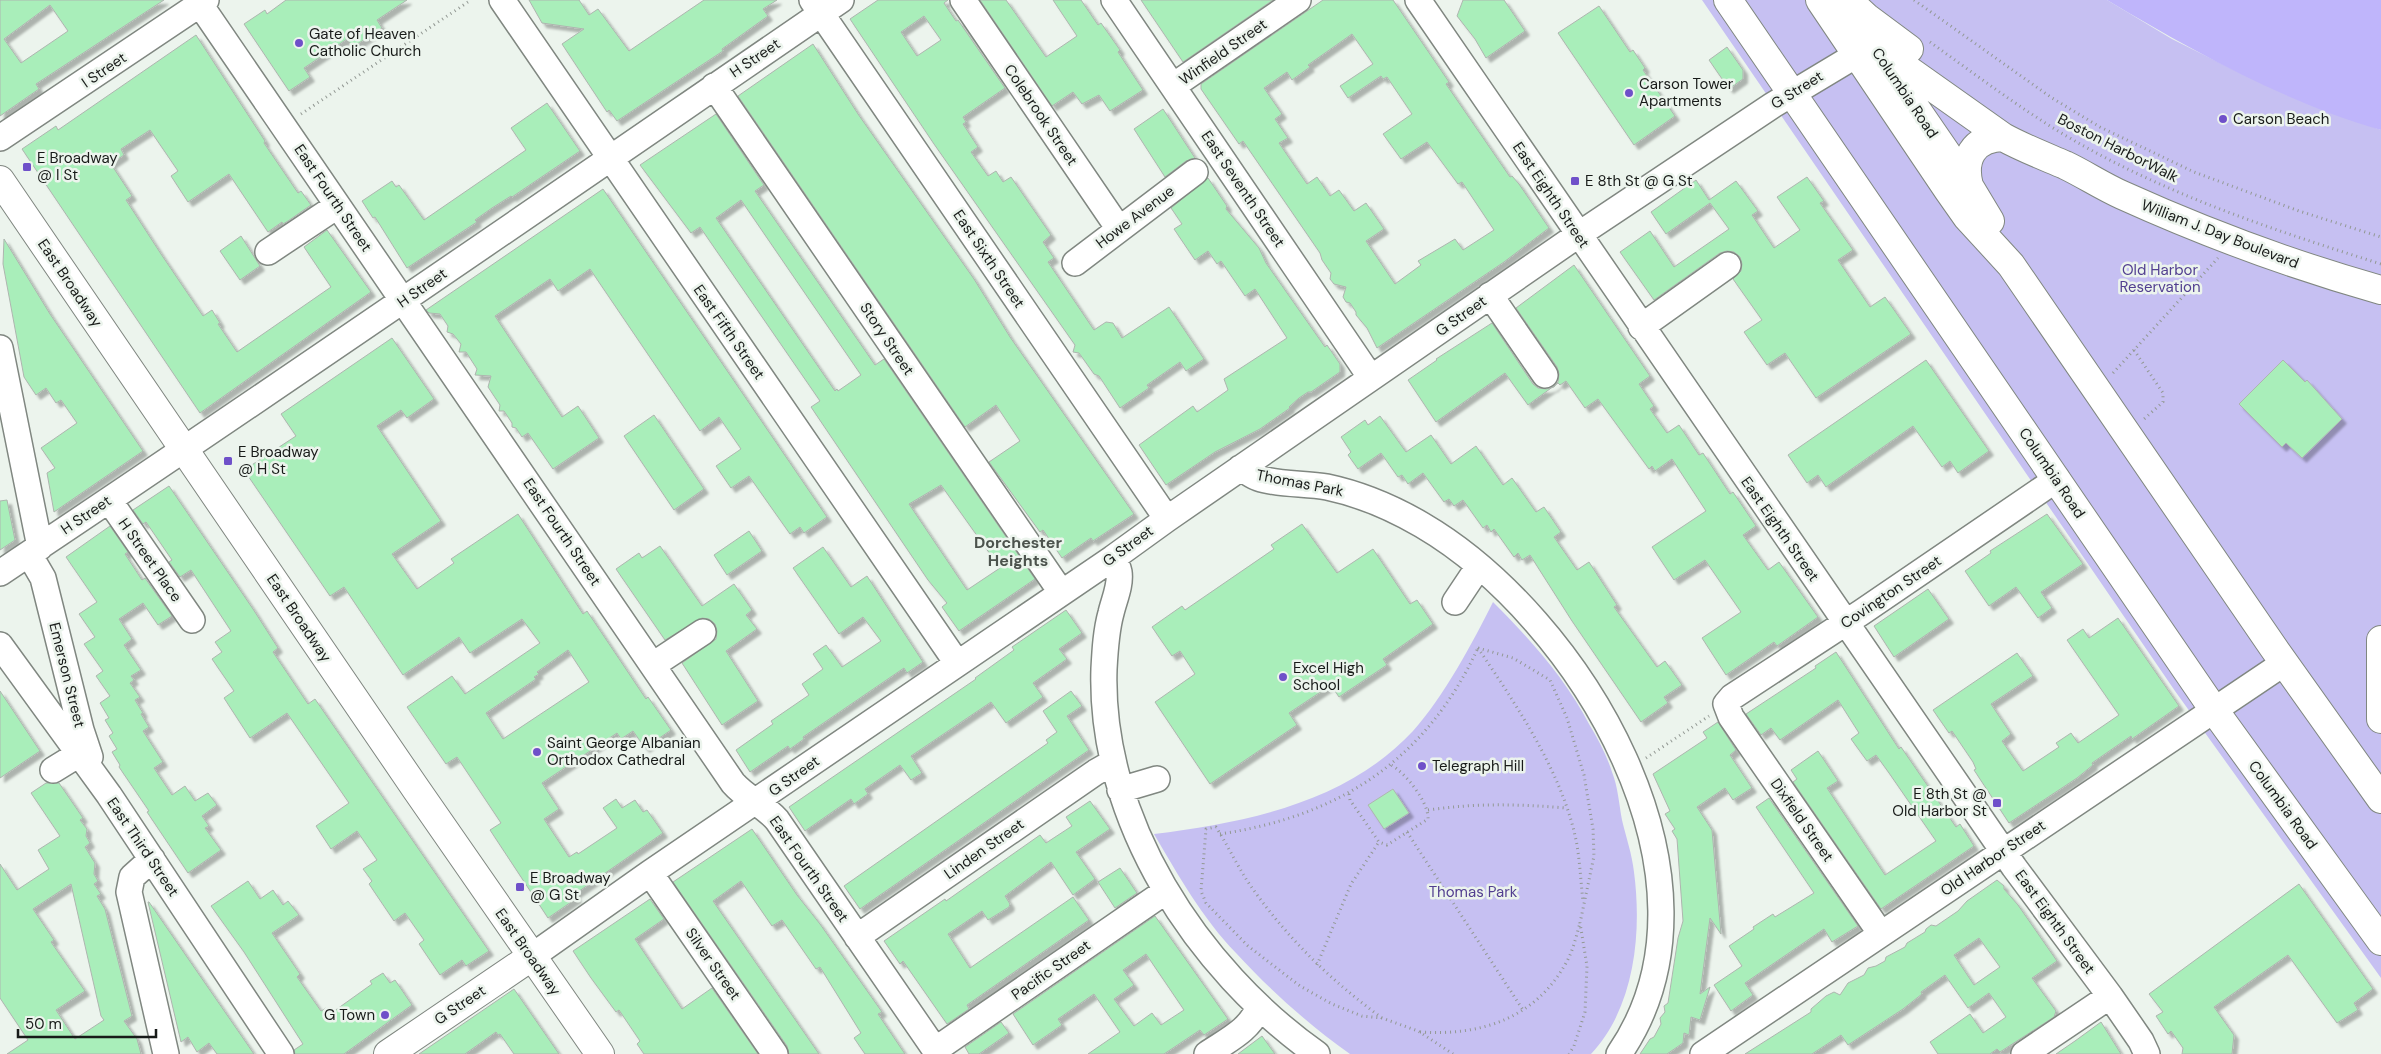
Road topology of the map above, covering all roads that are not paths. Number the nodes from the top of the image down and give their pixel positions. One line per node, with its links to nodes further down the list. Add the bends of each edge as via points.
1 (502, 0): 18 (street, East Fifth Street)
2 (963, 0): 24 (street, Colebrook Street)
3 (1114, 0): 14 (street, East Seventh Street)
4 (1298, 0): 14 (street, Winfield Street)
5 (1418, 0): 25 (street, East Eighth Street)
6 (1728, 0): 15 (main road, Columbia Road)
7 (1820, 0): 11 (main road)
8 (1848, 0): 19 (main road, William J. Day Boulevard, via 1905,46 2028,133)
9 (201, 1): 17 (street, I Street); 23 (street, East Fourth Street)
10 (825, 4): 13 (street, H Street); 41 (street, East Sixth Street)
11 (1840, 13): 12 (main road, Columbia Road)
12 (1864, 50): 15 (street, G Street); 16 (main road, William J. Day Boulevard); 22 (main road, Columbia Road); 29 (main road, Columbia Road, via 1967,217)
13 (714, 86): 18 (street, H Street); 46 (street, Story Street)
14 (1173, 86): 36 (street, East Seventh Street)
15 (1792, 93): 25 (street, G Street); 39 (main road, Columbia Road)
16 (2003, 137): 19 (main road, William J. Day Boulevard); 22 (main road, via 1984,141 1971,154 1966,174)
17 (0, 138)
18 (610, 157): 32 (street, H Street); 53 (street, East Fifth Street)
19 (2065, 165): 30 (main road, William J. Day Boulevard, via 2119,194 2210,233 2331,276)
20 (1195, 172): 24 (street, Howe Avenue)
21 (1, 185): 37 (main road, East Broadway)
22 (1969, 186): 29 (main road, Columbia Road)
23 (337, 206): 26 (street); 32 (street, East Fourth Street)
24 (1119, 229): 27 (street, Howe Avenue)
25 (1578, 235): 31 (street, G Street); 33 (street, East Eighth Street)
26 (268, 252)
27 (1074, 263)
28 (1728, 265): 33 (street)
29 (2012, 265): 54 (main road, Columbia Road)
30 (2381, 290)
31 (1490, 295): 35 (street); 36 (street, G Street)
32 (404, 301): 37 (street, H Street); 55 (street, East Fourth Street)
33 (1641, 328): 49 (street, East Eighth Street)
34 (0, 348): 42 (street, Emerson Street)
35 (1545, 375)
36 (1371, 378): 38 (street, G Street)
37 (184, 450): 40 (street, H Street); 74 (main road, East Broadway)
38 (1240, 468): 41 (street, G Street); 44 (street, Thomas Park, via 1259,478 1327,487 1383,505 1440,536)
39 (2056, 480): 49 (street, Covington Street); 57 (main road, Columbia Road)
40 (109, 500): 42 (street, H Street); 48 (street, H Street Place)
41 (1167, 519): 43 (street, G Street)
42 (34, 550): 45 (street, H Street); 64 (street, Emerson Street, via 85,743)
43 (1113, 558): 46 (street, G Street); 60 (street, via 1119,580 1107,631 1104,685)
44 (1479, 566): 47 (street); 85 (street, Thomas Park, via 1540,627 1585,685 1619,746 1648,826 1660,908 1657,955 1640,1015)
45 (0, 573)
46 (1061, 592): 53 (street, G Street)
47 (1455, 602)
48 (192, 620)
49 (1845, 623): 56 (street, Covington Street, via 1732,696); 67 (street, East Eighth Street)
50 (703, 632): 55 (street)
51 (2381, 640): 58 (main road)
52 (0, 645): 59 (street, East Third Street)
53 (958, 663): 66 (street, G Street)
54 (2284, 663): 57 (street, Old Harbor Street); 65 (main road, Columbia Road)
55 (652, 665): 66 (street, East Fourth Street, via 733,783)
56 (1718, 710): 71 (street, Dixfield Street, via 1731,716)
57 (2214, 710): 67 (street, Old Harbor Street); 73 (main road, Columbia Road)
58 (2381, 719)
59 (79, 754): 61 (street); 64 (street, East Third Street)
60 (1112, 764): 63 (street); 72 (street, Linden Street)
61 (53, 770)
62 (1157, 779): 63 (street)
63 (1120, 790): 70 (street, via 1142,845)
64 (109, 795): 68 (street, East Third Street)
65 (2381, 798)
66 (757, 801): 69 (street, G Street); 72 (street, East Fourth Street, via 777,820)
67 (2004, 851): 71 (street, Old Harbor Street); 75 (street, East Eighth Street)
68 (152, 859): 78 (street, via 132,877 129,892); 79 (street, East Third Street)
69 (650, 873): 74 (street, G Street); 82 (street, Silver Street)
70 (1166, 891): 76 (street, via 1211,953); 77 (street, Pacific Street)
71 (1881, 934): 86 (street, Old Harbor Street)
72 (857, 937): 77 (street, East Fourth Street)
73 (2381, 941)
74 (531, 957): 80 (main road, G Street); 81 (main road, East Broadway)
75 (2110, 996): 87 (street); 88 (street, East Eighth Street)
76 (1259, 1006): 83 (street, via 1246,1027); 84 (street)
77 (937, 1052)
78 (166, 1054)
79 (281, 1054)
80 (388, 1054)
81 (600, 1054)
82 (775, 1054)
83 (1206, 1054)
84 (1317, 1054)
85 (1619, 1054)
86 (1703, 1054)
87 (2024, 1054)
88 (2147, 1054)

